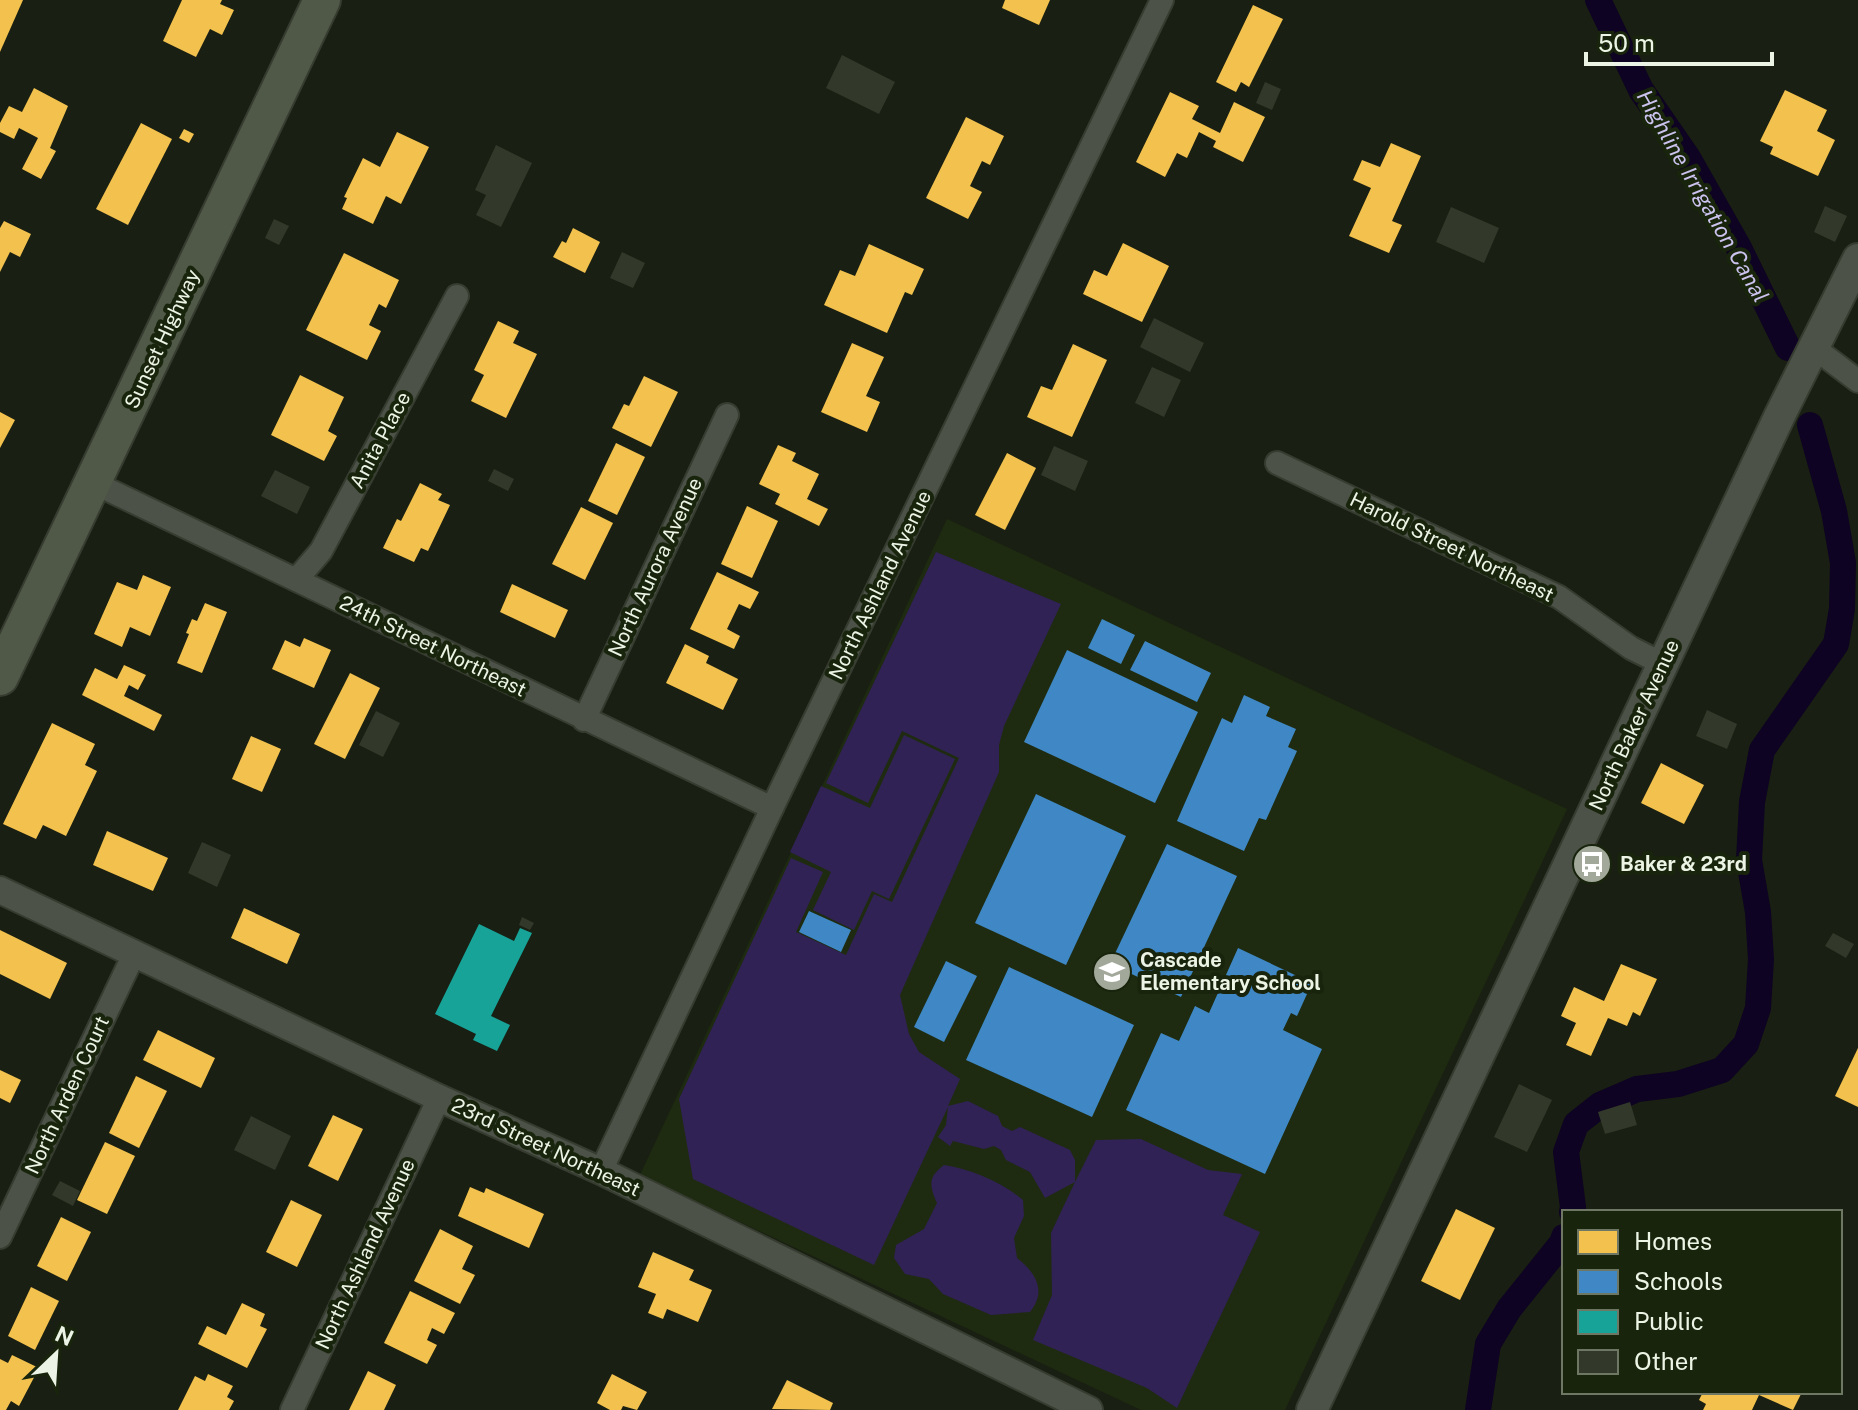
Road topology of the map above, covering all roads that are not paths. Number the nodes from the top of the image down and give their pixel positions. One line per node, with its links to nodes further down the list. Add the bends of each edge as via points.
1 (322, 0): 9 (highway, Sunset Highway)
2 (1162, 0): 14 (street, North Ashland Avenue)
3 (1858, 259): 5 (main road, North Baker Avenue)
4 (457, 296): 10 (street, Anita Place, via 321,551)
5 (1813, 347): 6 (street); 11 (main road, North Baker Avenue)
6 (1858, 381)
7 (727, 415): 13 (street, North Aurora Avenue)
8 (1277, 463): 11 (street, Harold Street Northeast, via 1559,597)
9 (94, 483): 10 (street, 24th Street Northeast); 12 (highway, Sunset Highway)
10 (297, 579): 13 (street, 24th Street Northeast)
11 (1663, 664): 22 (main road, North Baker Avenue)
12 (0, 677)
13 (584, 720): 14 (street, 24th Street Northeast)
14 (772, 808): 18 (street, North Ashland Avenue)
15 (0, 890): 16 (street, 23rd Street Northeast)
16 (134, 954): 17 (street, 23rd Street Northeast); 19 (street, North Arden Court)
17 (439, 1098): 18 (street, 23rd Street Northeast); 20 (street, North Ashland Avenue)
18 (601, 1171): 21 (street, 23rd Street Northeast)
19 (0, 1237)
20 (292, 1410)
21 (1089, 1410)
22 (1312, 1410)

